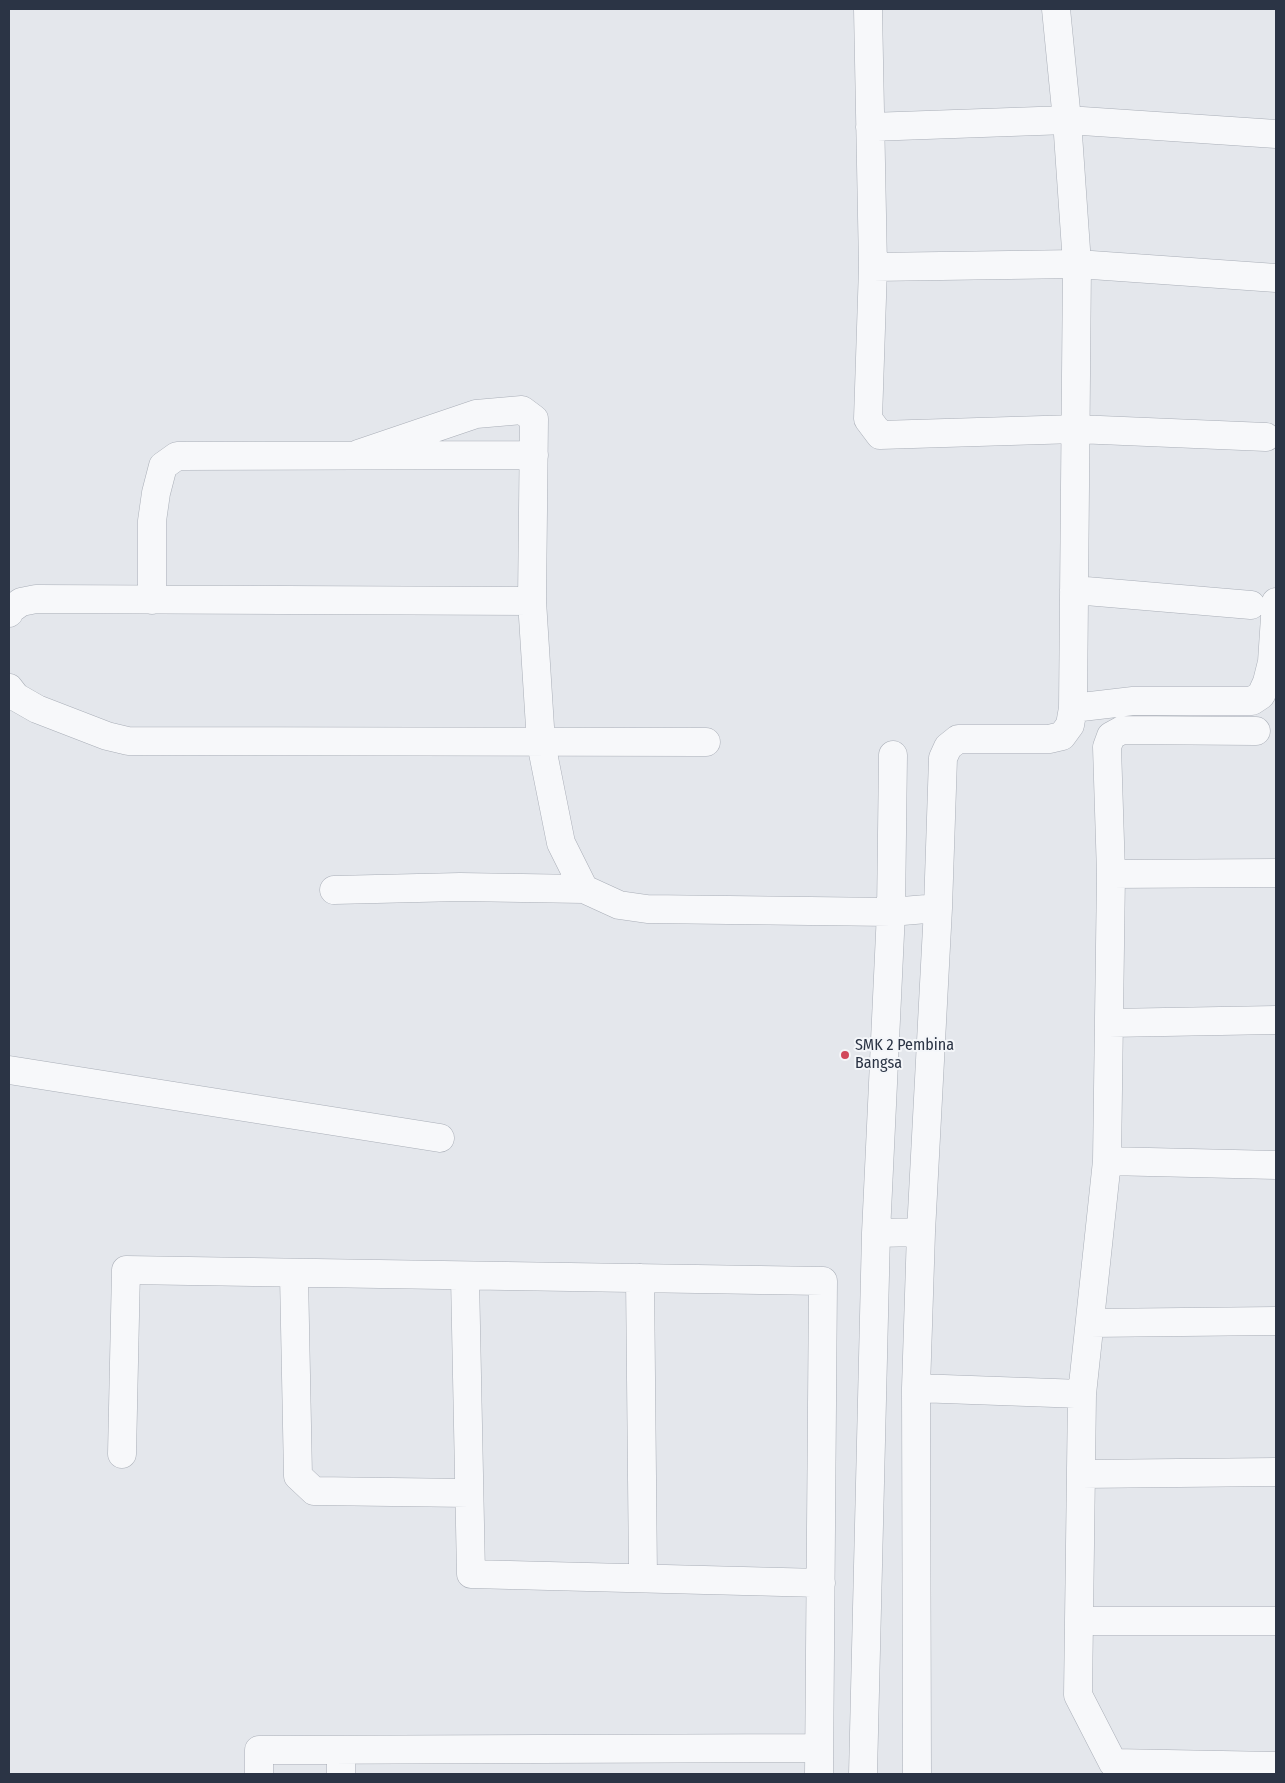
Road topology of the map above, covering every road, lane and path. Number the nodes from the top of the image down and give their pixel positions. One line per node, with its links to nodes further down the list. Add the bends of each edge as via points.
1 (868, 9): 4 (street)
2 (1056, 9): 3 (street)
3 (1067, 120): 4 (street); 5 (street); 6 (street)
4 (870, 127): 7 (street)
5 (1276, 134)
6 (1077, 264): 7 (street); 8 (street); 9 (street)
7 (874, 267): 9 (street, via 868,418 880,434)
8 (1276, 278)
9 (1076, 429): 10 (street); 13 (street)
10 (1266, 437)
11 (358, 454): 12 (street); 12 (street, via 476,414 522,410 534,418); 14 (street, via 189,455 169,460 163,466 152,521)
12 (534, 455): 15 (street)
13 (1074, 590): 16 (street); 19 (street)
14 (152, 600): 15 (street); 17 (street, via 36,598 21,602)
15 (532, 601): 22 (street)
16 (1264, 604): 19 (street, via 1272,662 1261,695 1252,701 1133,701)
17 (9, 613)
18 (9, 688): 22 (street, via 16,697 37,709 128,741)
19 (1073, 708): 28 (street, via 1070,725 1062,736 1049,739 958,739 948,746 943,758)
20 (1256, 730): 25 (street, via 1122,730 1111,736 1107,747)
21 (706, 742): 22 (street)
22 (541, 743): 26 (street, via 561,844)
23 (893, 755): 29 (street)
24 (1276, 873): 25 (street)
25 (1111, 874): 31 (street)
26 (584, 889): 27 (street); 29 (street, via 619,905 646,910)
27 (334, 890)
28 (938, 908): 29 (street); 36 (street)
29 (890, 912): 37 (street)
30 (1276, 1020): 31 (street)
31 (1109, 1023): 34 (street)
32 (9, 1070): 33 (street)
33 (440, 1138)
34 (1107, 1161): 35 (street); 42 (street)
35 (1276, 1165)
36 (921, 1232): 37 (street); 43 (street)
37 (876, 1233): 58 (street)
38 (294, 1275): 39 (street); 45 (street, via 126,1270); 48 (street, via 298,1476 314,1491)
39 (465, 1277): 40 (street); 48 (street)
40 (640, 1278): 49 (street); 50 (street, via 823,1281)
41 (1276, 1321): 42 (street)
42 (1090, 1322): 44 (street)
43 (916, 1388): 44 (street); 59 (street)
44 (1082, 1394): 47 (street)
45 (122, 1454)
46 (1276, 1472): 47 (street)
47 (1081, 1474): 51 (street)
48 (469, 1493): 49 (street, via 471,1574)
49 (643, 1577): 50 (street)
50 (821, 1584): 53 (street)
51 (1079, 1621): 52 (street); 56 (street, via 1078,1695)
52 (1276, 1621)
53 (819, 1761): 54 (street)
54 (341, 1762): 57 (street, via 259,1750)
55 (1276, 1766): 56 (street)
56 (1118, 1769)
57 (259, 1774)
58 (864, 1774)
59 (917, 1774)

